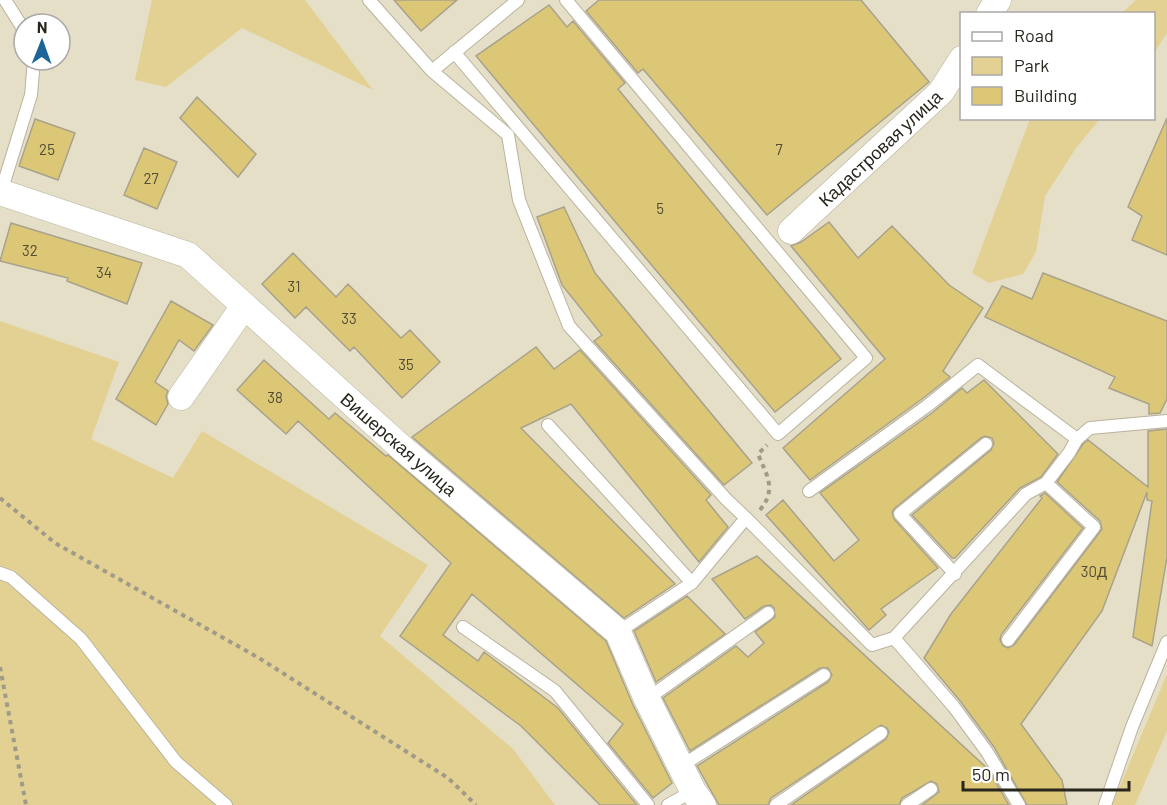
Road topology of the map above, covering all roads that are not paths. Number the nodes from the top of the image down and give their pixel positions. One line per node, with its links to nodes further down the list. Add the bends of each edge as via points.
1 (369, 0): 6 (lane)
2 (518, 0): 4 (lane)
3 (566, 0): 4 (lane, via 866,358 778,434)
4 (454, 52): 6 (lane)
5 (960, 62): 9 (street, Кадастровая улица, via 941,92)
6 (432, 70): 18 (lane, via 508,135 519,200 569,326)
7 (33, 72): 8 (lane, via 31,95)
8 (0, 192): 10 (street, Вишерская улица, via 188,255)
9 (791, 231)
10 (244, 306): 11 (street); 24 (street, Вишерская улица, via 403,449)
11 (181, 397)
12 (1167, 421): 14 (lane, via 1090,428)
13 (549, 425): 21 (lane)
14 (1077, 438): 16 (lane); 17 (lane, via 978,365)
15 (986, 444): 20 (lane, via 900,514)
16 (1046, 483): 20 (lane, via 1026,494); 26 (lane, via 1094,527)
17 (809, 491)
18 (746, 518): 21 (lane); 25 (lane, via 872,645)
19 (0, 573): 34 (lane, via 11,577 81,639 176,762)
20 (955, 574): 25 (lane)
21 (692, 583): 24 (lane)
22 (768, 613): 29 (lane)
23 (463, 627): 35 (lane, via 555,691)
24 (618, 632): 29 (street, Вишерская улица)
25 (894, 638): 39 (lane, via 954,707)
26 (1008, 640)
27 (1167, 642): 40 (lane)
28 (824, 675): 31 (lane)
29 (647, 699): 31 (street, Вишерская улица)
30 (881, 733): 37 (lane)
31 (681, 766): 33 (street, Вишерская улица)
32 (931, 789): 38 (lane)
33 (698, 798): 36 (lane)
34 (226, 805)
35 (648, 805)
36 (669, 805)
37 (776, 805)
38 (907, 805)
39 (1019, 805)
40 (1105, 805)

